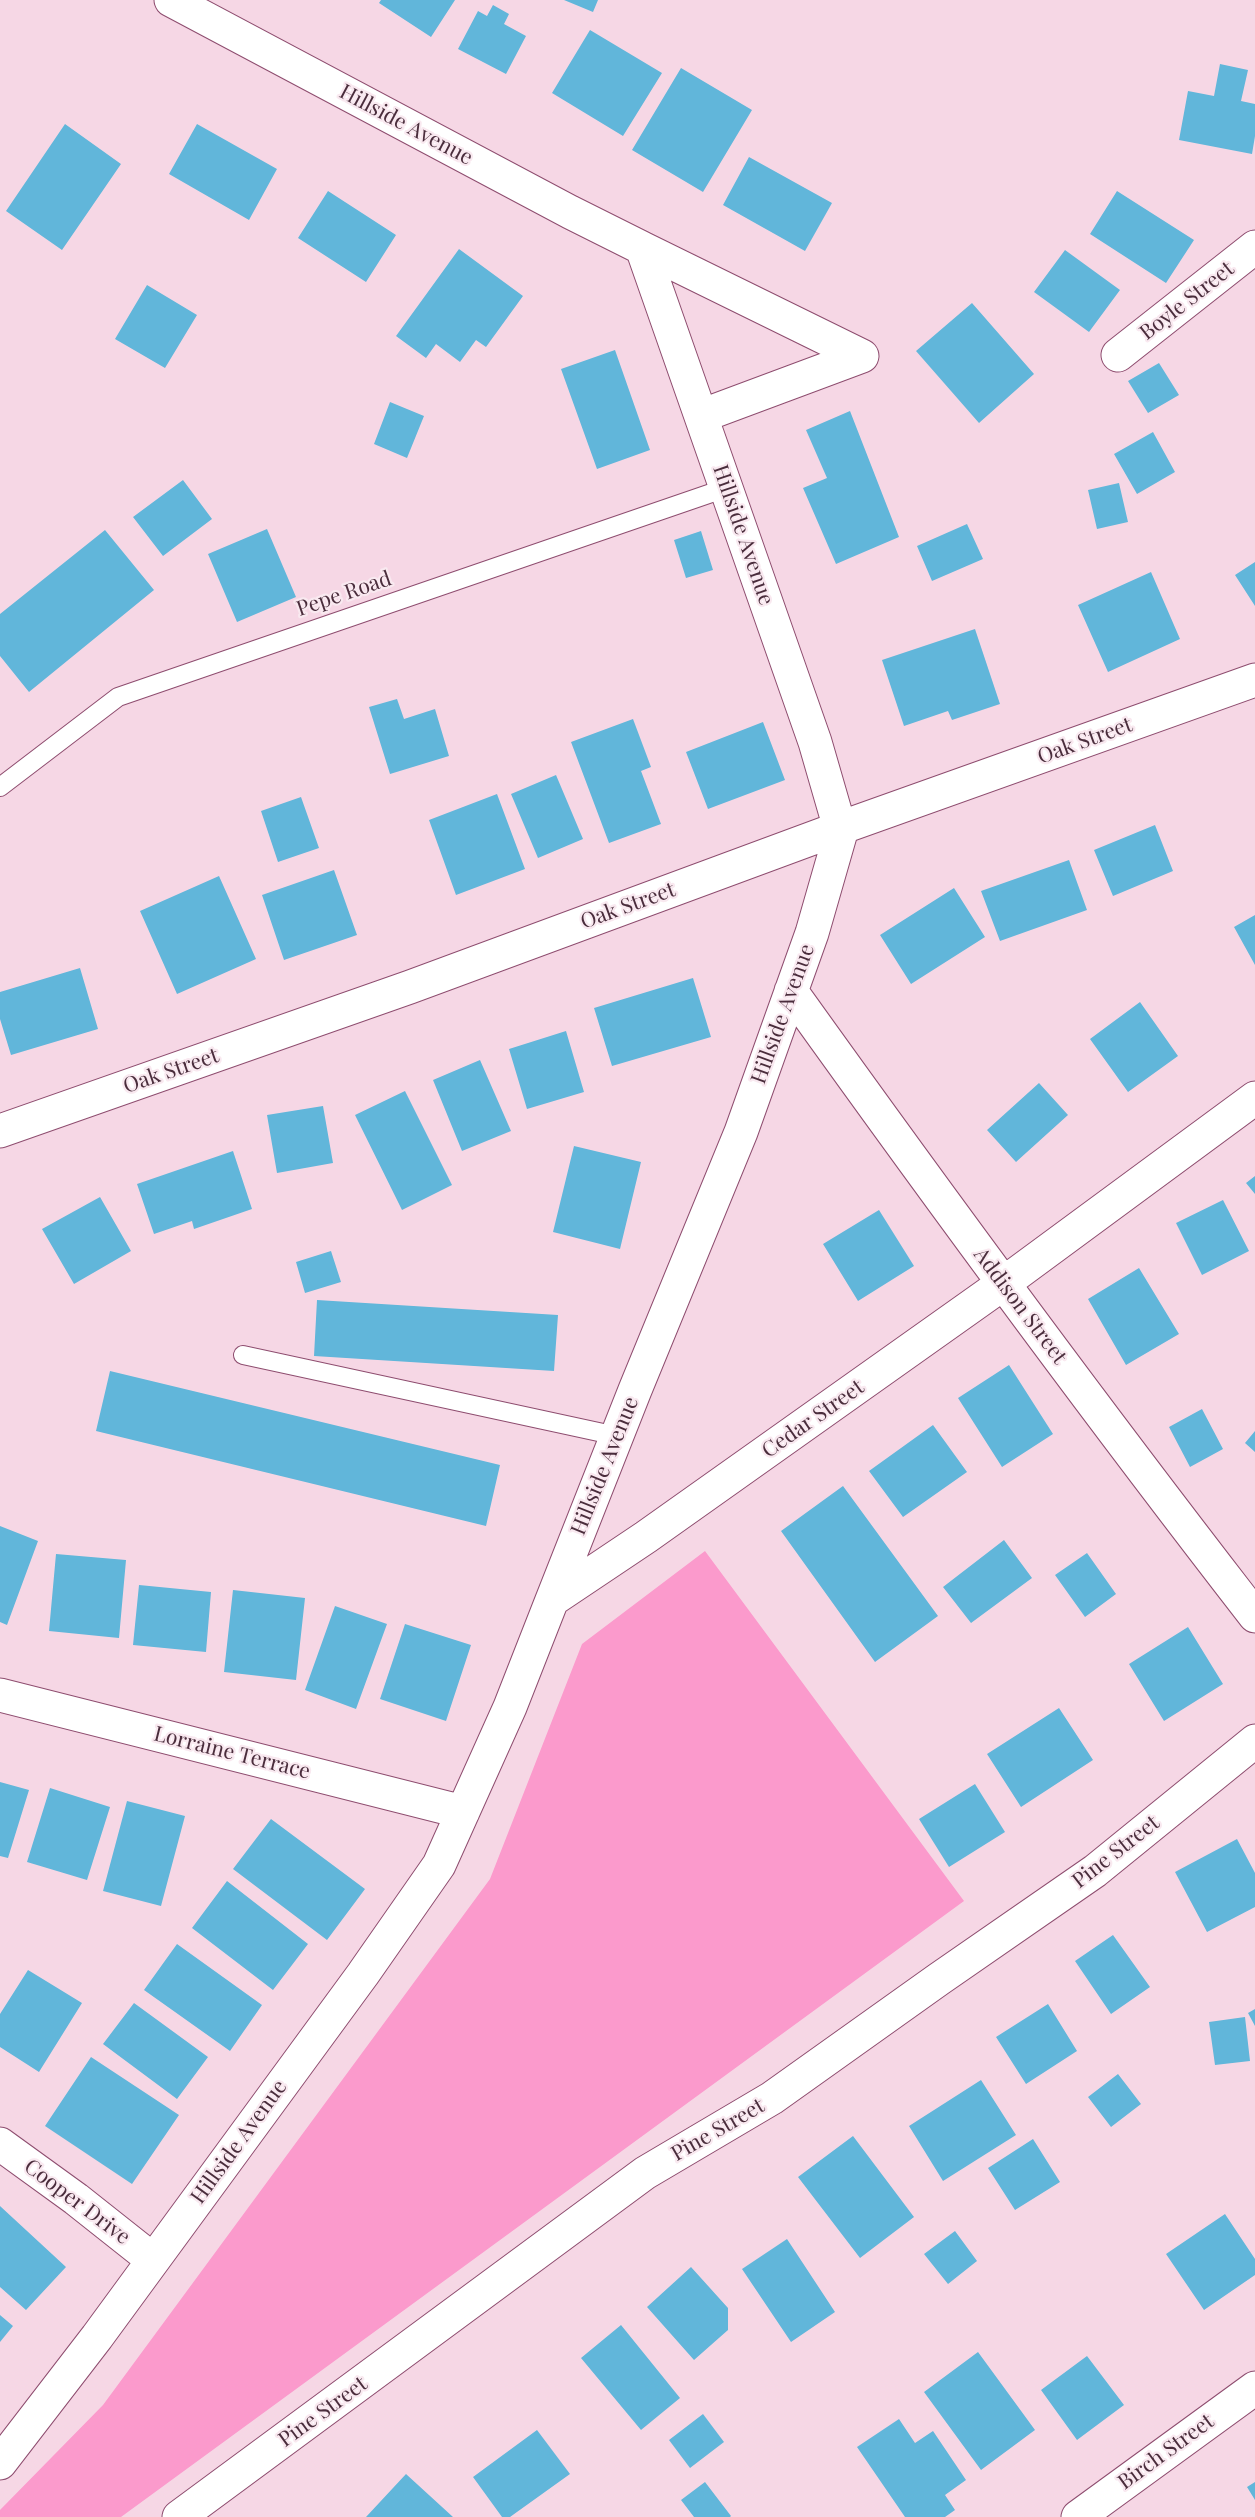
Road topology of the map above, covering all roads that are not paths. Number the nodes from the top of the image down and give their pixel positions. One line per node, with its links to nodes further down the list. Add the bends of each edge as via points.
1 (171, 0): 3 (street, Hillside Avenue)
2 (1255, 247): 4 (street, Boyle Street)
3 (642, 248): 5 (street, Hillside Avenue); 5 (street, Hillside Avenue, via 862,356)
4 (1118, 355)
5 (701, 416): 6 (street, Hillside Avenue)
6 (726, 488): 8 (lane, Pepe Road, via 118,697); 9 (street, Hillside Avenue, via 815,742)
7 (1255, 680): 9 (street, Oak Street)
8 (0, 787)
9 (840, 828): 10 (street, Hillside Avenue, via 812,933); 12 (street, Oak Street, via 410,987)
10 (791, 991): 13 (street, Addison Street); 15 (street, Hillside Avenue, via 741,1132)
11 (1255, 1098): 13 (street, Cedar Street)
12 (0, 1131)
13 (1004, 1283): 16 (street, Cedar Street); 17 (street, Addison Street)
14 (243, 1354): 15 (lane)
15 (617, 1436): 16 (street, Hillside Avenue)
16 (552, 1600): 20 (street)
17 (1255, 1616)
18 (0, 1695): 20 (street, Lorraine Terrace)
19 (1255, 1741): 25 (street, Pine Street, via 1095,1871 772,2098 645,2173)
20 (463, 1812): 22 (street, Hillside Avenue, via 440,1865)
21 (0, 2144): 22 (street, Cooper Drive)
22 (153, 2260): 24 (street, Hillside Avenue)
23 (1255, 2388): 26 (street, Birch Street)
24 (0, 2463)
25 (179, 2517)
26 (1078, 2517)

